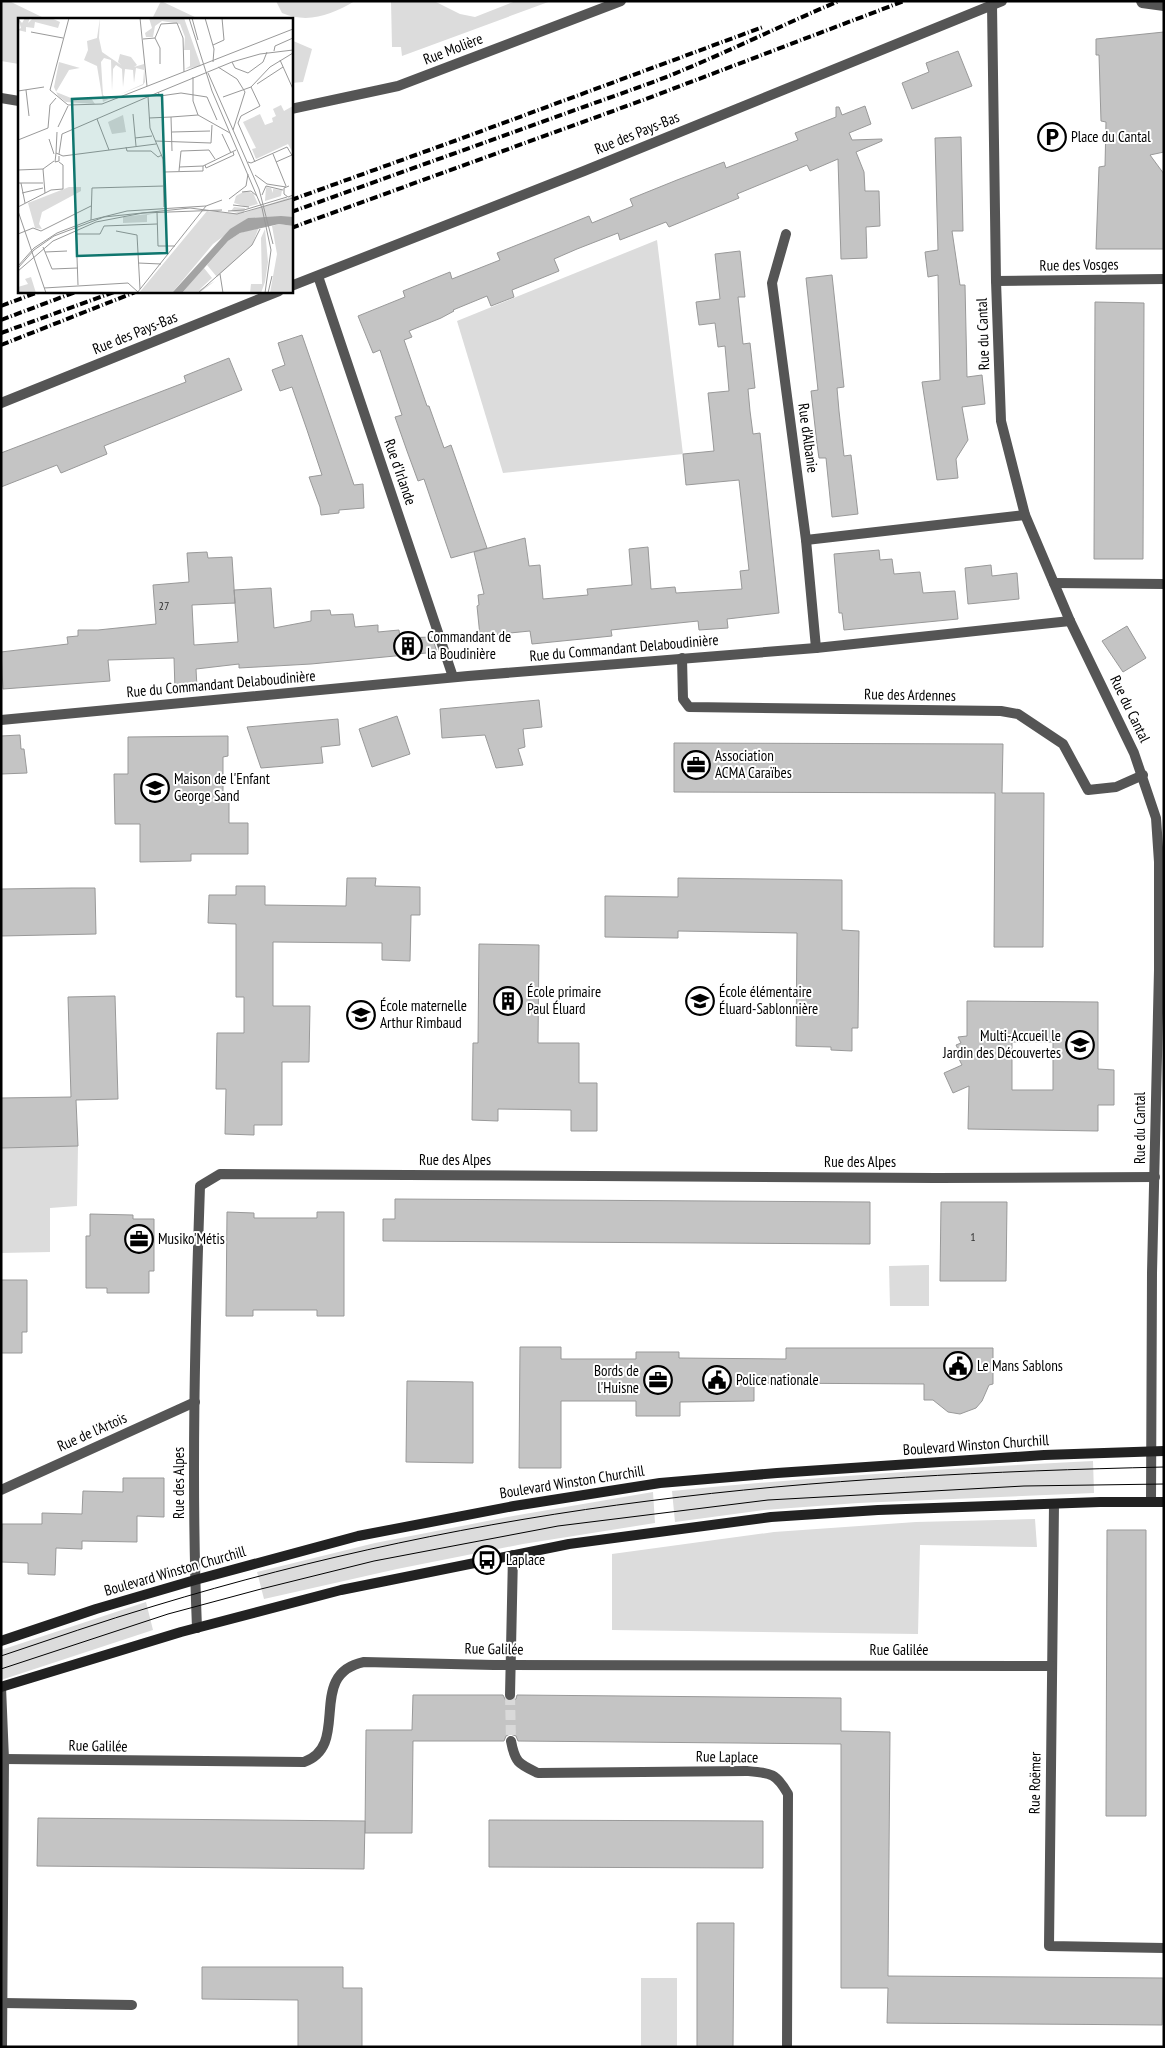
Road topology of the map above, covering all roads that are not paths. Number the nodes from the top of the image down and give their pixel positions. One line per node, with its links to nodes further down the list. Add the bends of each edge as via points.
1 (621, 1): 7 (street, Rue Molière, via 398,86)
2 (1141, 1): 4 (street)
3 (997, 3): 9 (street, Rue des Pays-Bas); 11 (street, Rue du Cantal)
4 (1164, 6)
5 (1, 98): 6 (street)
6 (18, 101)
7 (292, 109)
8 (786, 234): 16 (street, Rue d'Albanie, via 772,283)
9 (318, 276): 12 (street, Rue des Pays-Bas); 22 (street, Rue d'Irlande)
10 (1164, 279): 11 (street, Rue des Vosges)
11 (996, 281): 15 (street, Rue du Cantal, via 1001,420)
12 (292, 286)
13 (277, 292): 14 (street, Rue des Pays-Bas)
14 (1, 403)
15 (1025, 516): 16 (street); 17 (street, Rue du Cantal)
16 (806, 540): 20 (street, Rue d'Albanie)
17 (1054, 583): 18 (street); 19 (street, Rue du Cantal)
18 (1164, 584)
19 (1070, 621): 20 (street, Rue du Commandant Delaboudinière); 24 (street, Rue du Cantal)
20 (816, 648): 21 (street, Rue du Commandant Delaboudinière)
21 (682, 658): 22 (street, Rue du Commandant Delaboudinière); 24 (street, Rue des Ardennes, via 682,699 689,707 1001,711 1018,714 1062,744 1088,790 1116,787)
22 (453, 677): 23 (street, Rue du Commandant Delaboudinière)
23 (1, 720)
24 (1143, 776): 25 (street, Rue du Cantal, via 1156,818)
25 (1160, 990): 26 (street, Rue du Cantal)
26 (1155, 1177): 27 (street, Rue des Alpes, via 220,1174 200,1186); 28 (street, Rue du Cantal)
27 (195, 1402): 30 (street, Rue de l'Artois); 35 (street, Rue des Alpes)
28 (1152, 1451): 29 (street, Boulevard Winston Churchill); 31 (street, Rue du Cantal); 35 (street, Boulevard Winston Churchill, via 905,1464 660,1483 514,1506 358,1536)
29 (1164, 1451)
30 (1, 1490)
31 (1151, 1502): 32 (street); 33 (street)
32 (1164, 1502)
33 (1054, 1504): 34 (street, via 771,1517 569,1544); 39 (street, Rue Roëmer)
34 (513, 1555): 36 (street, via 341,1590); 38 (street)
35 (195, 1580): 36 (street, Rue des Alpes); 37 (street, Boulevard Winston Churchill, via 96,1609)
36 (197, 1628): 40 (street)
37 (1, 1642)
38 (511, 1665): 39 (street, Rue Galilée); 41 (street); 43 (street, Rue Galilée, via 357,1664 336,1680 331,1692 328,1737 317,1754 304,1762)
39 (1052, 1666): 44 (street, Rue Roëmer, via 1048,1946)
40 (1, 1687): 43 (street)
41 (510, 1695)
42 (511, 1741): 48 (street, Rue Laplace, via 514,1757 538,1773 747,1771 766,1772 780,1779 788,1794)
43 (4, 1759): 45 (street)
44 (1164, 1948)
45 (3, 2003): 46 (street); 47 (street)
46 (132, 2005)
47 (2, 2047)
48 (787, 2047)

